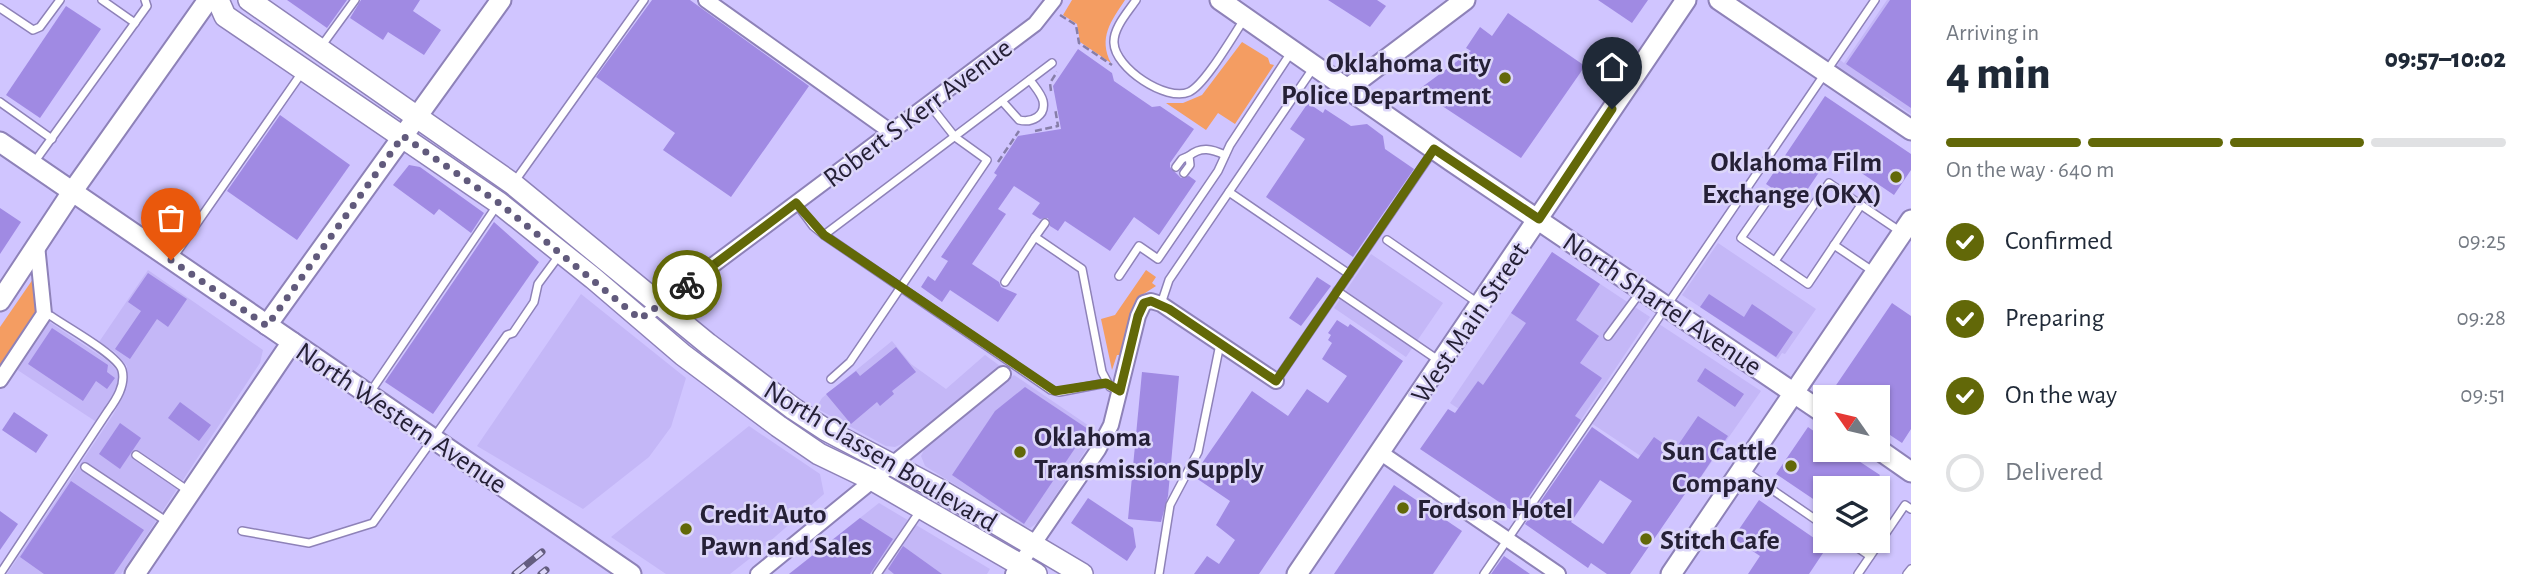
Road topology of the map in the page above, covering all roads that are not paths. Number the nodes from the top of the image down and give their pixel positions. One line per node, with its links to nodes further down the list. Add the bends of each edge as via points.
1 (60, 0): 18 (lane, via 33,30)
2 (102, 0): 20 (lane)
3 (145, 0): 20 (lane)
4 (208, 0): 46 (main road)
5 (218, 0): 25 (main road, North Classen Boulevard, via 225,16)
6 (249, 0): 21 (main road, North Classen Boulevard)
7 (355, 0): 21 (lane)
8 (501, 0): 32 (main road)
9 (644, 0): 45 (lane)
10 (706, 0): 34 (street)
11 (1054, 0): 31 (street, Robert S Kerr Avenue, via 1035,24)
12 (1136, 0): 19 (lane, via 1115,36 1115,50 1128,69 1170,94 1198,86)
13 (1465, 0): 28 (main road)
14 (1686, 0): 52 (main road, West Main Street)
15 (1719, 0): 26 (main road)
16 (1875, 0): 26 (lane)
17 (1225, 1): 19 (main road, North Shartel Avenue)
18 (0, 8)
19 (1245, 18): 22 (main road, North Shartel Avenue)
20 (135, 23): 37 (lane)
21 (318, 50): 32 (main road, North Classen Boulevard)
22 (1292, 50): 24 (main road, North Shartel Avenue); 40 (lane)
23 (1052, 63): 27 (lane)
24 (1315, 65): 28 (main road, North Shartel Avenue); 47 (lane)
25 (304, 70): 35 (main road, North Classen Boulevard); 61 (lane)
26 (1826, 73): 33 (main road); 74 (lane)
27 (1030, 80): 29 (lane); 29 (lane, via 1043,99 1042,111 1035,119 1019,120)
28 (1348, 89): 39 (main road, North Shartel Avenue)
29 (1002, 101): 36 (lane)
30 (0, 102): 37 (lane)
31 (929, 104): 34 (street, Robert S Kerr Avenue); 36 (lane)
32 (417, 117): 35 (main road); 45 (main road, North Classen Boulevard)
33 (1911, 131)
34 (891, 132): 50 (street, Robert S Kerr Avenue)
35 (403, 136): 49 (main road, North Classen Boulevard); 77 (main road)
36 (955, 137): 55 (lane); 67 (lane, via 987,160)
37 (52, 139): 42 (lane)
38 (0, 142): 42 (main road, North Western Avenue)
39 (1434, 149): 52 (main road, North Shartel Avenue); 64 (lane)
40 (1225, 155): 41 (lane, via 1202,149); 65 (lane, via 1158,258 1139,246)
41 (1189, 156): 43 (lane); 44 (lane)
42 (33, 165): 46 (main road, North Western Avenue)
43 (1176, 167)
44 (1184, 173)
45 (513, 184): 71 (main road, North Classen Boulevard)
46 (72, 192): 59 (main road); 61 (main road, North Western Avenue)
47 (1229, 192): 64 (lane); 72 (lane, via 1169,280)
48 (1771, 195): 62 (lane, via 1741,238)
49 (499, 203): 60 (main road, North Classen Boulevard); 89 (lane)
50 (796, 203): 55 (lane); 71 (street, Robert S Kerr Avenue)
51 (1861, 205): 54 (lane); 58 (lane); 62 (lane, via 1829,183)
52 (1539, 219): 68 (main road, North Shartel Avenue); 73 (main road, West Main Street)
53 (1045, 223): 56 (lane)
54 (1907, 226): 63 (main road)
55 (824, 235): 67 (lane)
56 (1035, 237): 66 (lane); 86 (lane, via 1082,269)
57 (1387, 240): 73 (lane)
58 (1834, 244): 62 (lane, via 1808,284); 63 (lane)
59 (37, 245): 70 (main road); 75 (street)
60 (561, 253): 76 (main road, North Classen Boulevard); 91 (lane, via 538,284 534,302 513,333 507,335)
61 (171, 260): 77 (main road, North Western Avenue)
62 (1776, 261)
63 (1875, 273): 88 (main road)
64 (1349, 274): 69 (lane)
65 (1119, 276)
66 (1005, 282)
67 (901, 288): 83 (lane, via 850,362); 86 (lane, via 1051,390)
68 (1642, 289): 74 (main road, North Shartel Avenue); 78 (lane)
69 (1337, 291): 81 (lane); 85 (lane)
70 (0, 301)
71 (660, 304): 76 (street, Robert S Kerr Avenue); 95 (main road, North Classen Boulevard, via 794,409)
72 (1161, 304): 80 (street); 87 (street, via 1151,301 1142,306)
73 (1481, 304): 81 (main road, West Main Street)
74 (1667, 306): 88 (main road, North Shartel Avenue); 106 (lane)
75 (42, 317): 84 (street); 111 (lane, via 51,316 114,358 123,371 122,382 117,398)
76 (640, 319): 99 (main road, North Classen Boulevard, via 778,426 819,454)
77 (267, 326): 79 (main road, North Western Avenue)
78 (1608, 336)
79 (292, 342): 89 (main road, North Western Avenue); 100 (main road)
80 (1220, 344): 85 (street); 117 (lane, via 1198,452 1170,505)
81 (1442, 362): 92 (main road, West Main Street)
82 (1003, 374): 95 (street)
83 (831, 379)
84 (0, 380)
85 (1276, 381)
86 (1106, 383): 87 (lane)
87 (1120, 391): 107 (street, via 1106,436)
88 (1794, 393): 90 (main road, North Shartel Avenue); 97 (main road)
89 (368, 395): 91 (main road, North Western Avenue)
90 (1813, 406)
91 (433, 439): 105 (lane, via 373,523 309,543); 113 (main road, North Western Avenue)
92 (1381, 453): 106 (street); 118 (main road, West Main Street)
93 (136, 455): 100 (lane)
94 (1890, 457): 98 (main road)
95 (893, 464): 99 (street); 107 (main road, North Classen Boulevard)
96 (85, 467): 104 (lane)
97 (1741, 469): 103 (lane); 121 (main road)
98 (1911, 472)
99 (873, 480): 101 (main road, North Classen Boulevard); 114 (street)
100 (191, 492): 104 (main road)
101 (922, 508): 110 (main road, North Classen Boulevard); 115 (lane)
102 (1911, 509): 109 (lane, via 1905,505)
103 (1813, 518)
104 (169, 524): 112 (main road)
105 (242, 531)
106 (1507, 540): 119 (lane); 120 (street)
107 (1032, 545): 110 (street); 116 (main road, North Classen Boulevard)
108 (1866, 553): 109 (lane)
109 (1870, 556): 122 (lane)
110 (1023, 571)
111 (0, 573)
112 (135, 574)
113 (631, 574)
114 (758, 574)
115 (877, 574)
116 (1082, 574)
117 (1159, 574)
118 (1297, 574)
119 (1484, 574)
120 (1558, 574)
121 (1671, 574)
122 (1858, 574)

